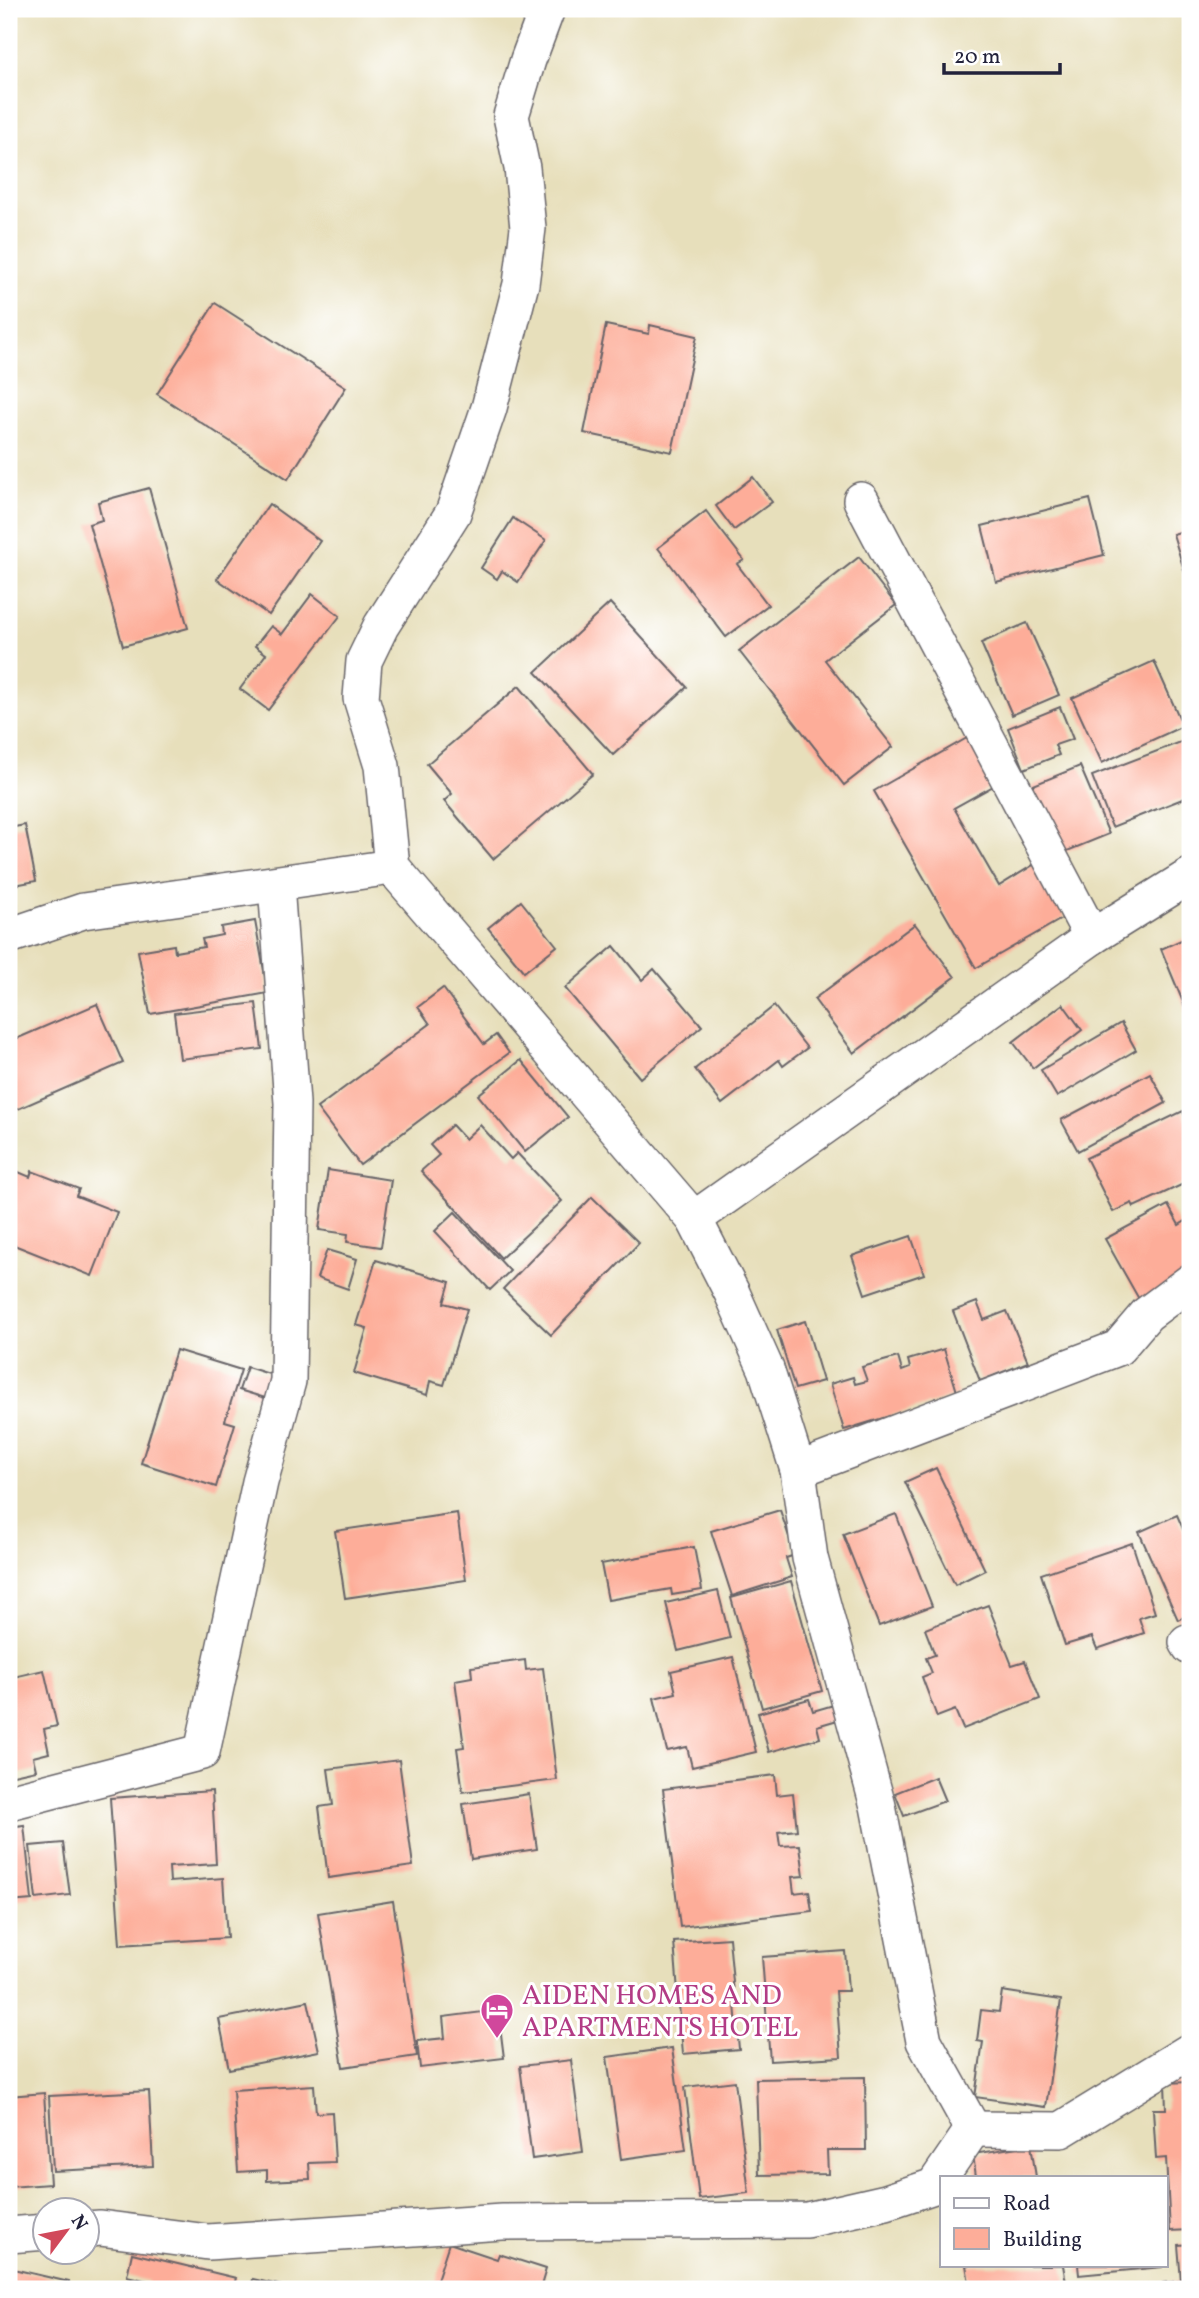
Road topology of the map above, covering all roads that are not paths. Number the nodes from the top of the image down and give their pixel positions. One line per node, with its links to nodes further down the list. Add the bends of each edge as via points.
1 (547, 9): 3 (street, via 511,116 528,228 522,284 489,408 453,513 364,661 361,698 382,766)
2 (861, 500): 7 (street)
3 (392, 867): 5 (street); 8 (street)
4 (1190, 876): 7 (street)
5 (276, 885): 6 (street, via 83,911); 11 (street, via 292,1103 288,1381 260,1482 202,1752)
6 (9, 936)
7 (1092, 937): 8 (street)
8 (694, 1219): 10 (street, via 766,1369)
9 (1190, 1282): 10 (street, via 1147,1314 1118,1348)
10 (798, 1470): 13 (street, via 810,1559 878,1806 924,2041)
11 (9, 1802)
12 (1190, 2052): 13 (street, via 1061,2130)
13 (973, 2129): 14 (street)
14 (941, 2176)
15 (940, 2177): 16 (street, via 934,2186 886,2203 807,2220 502,2222 208,2242)
16 (102, 2228)
17 (32, 2233): 18 (street)
18 (9, 2235)

